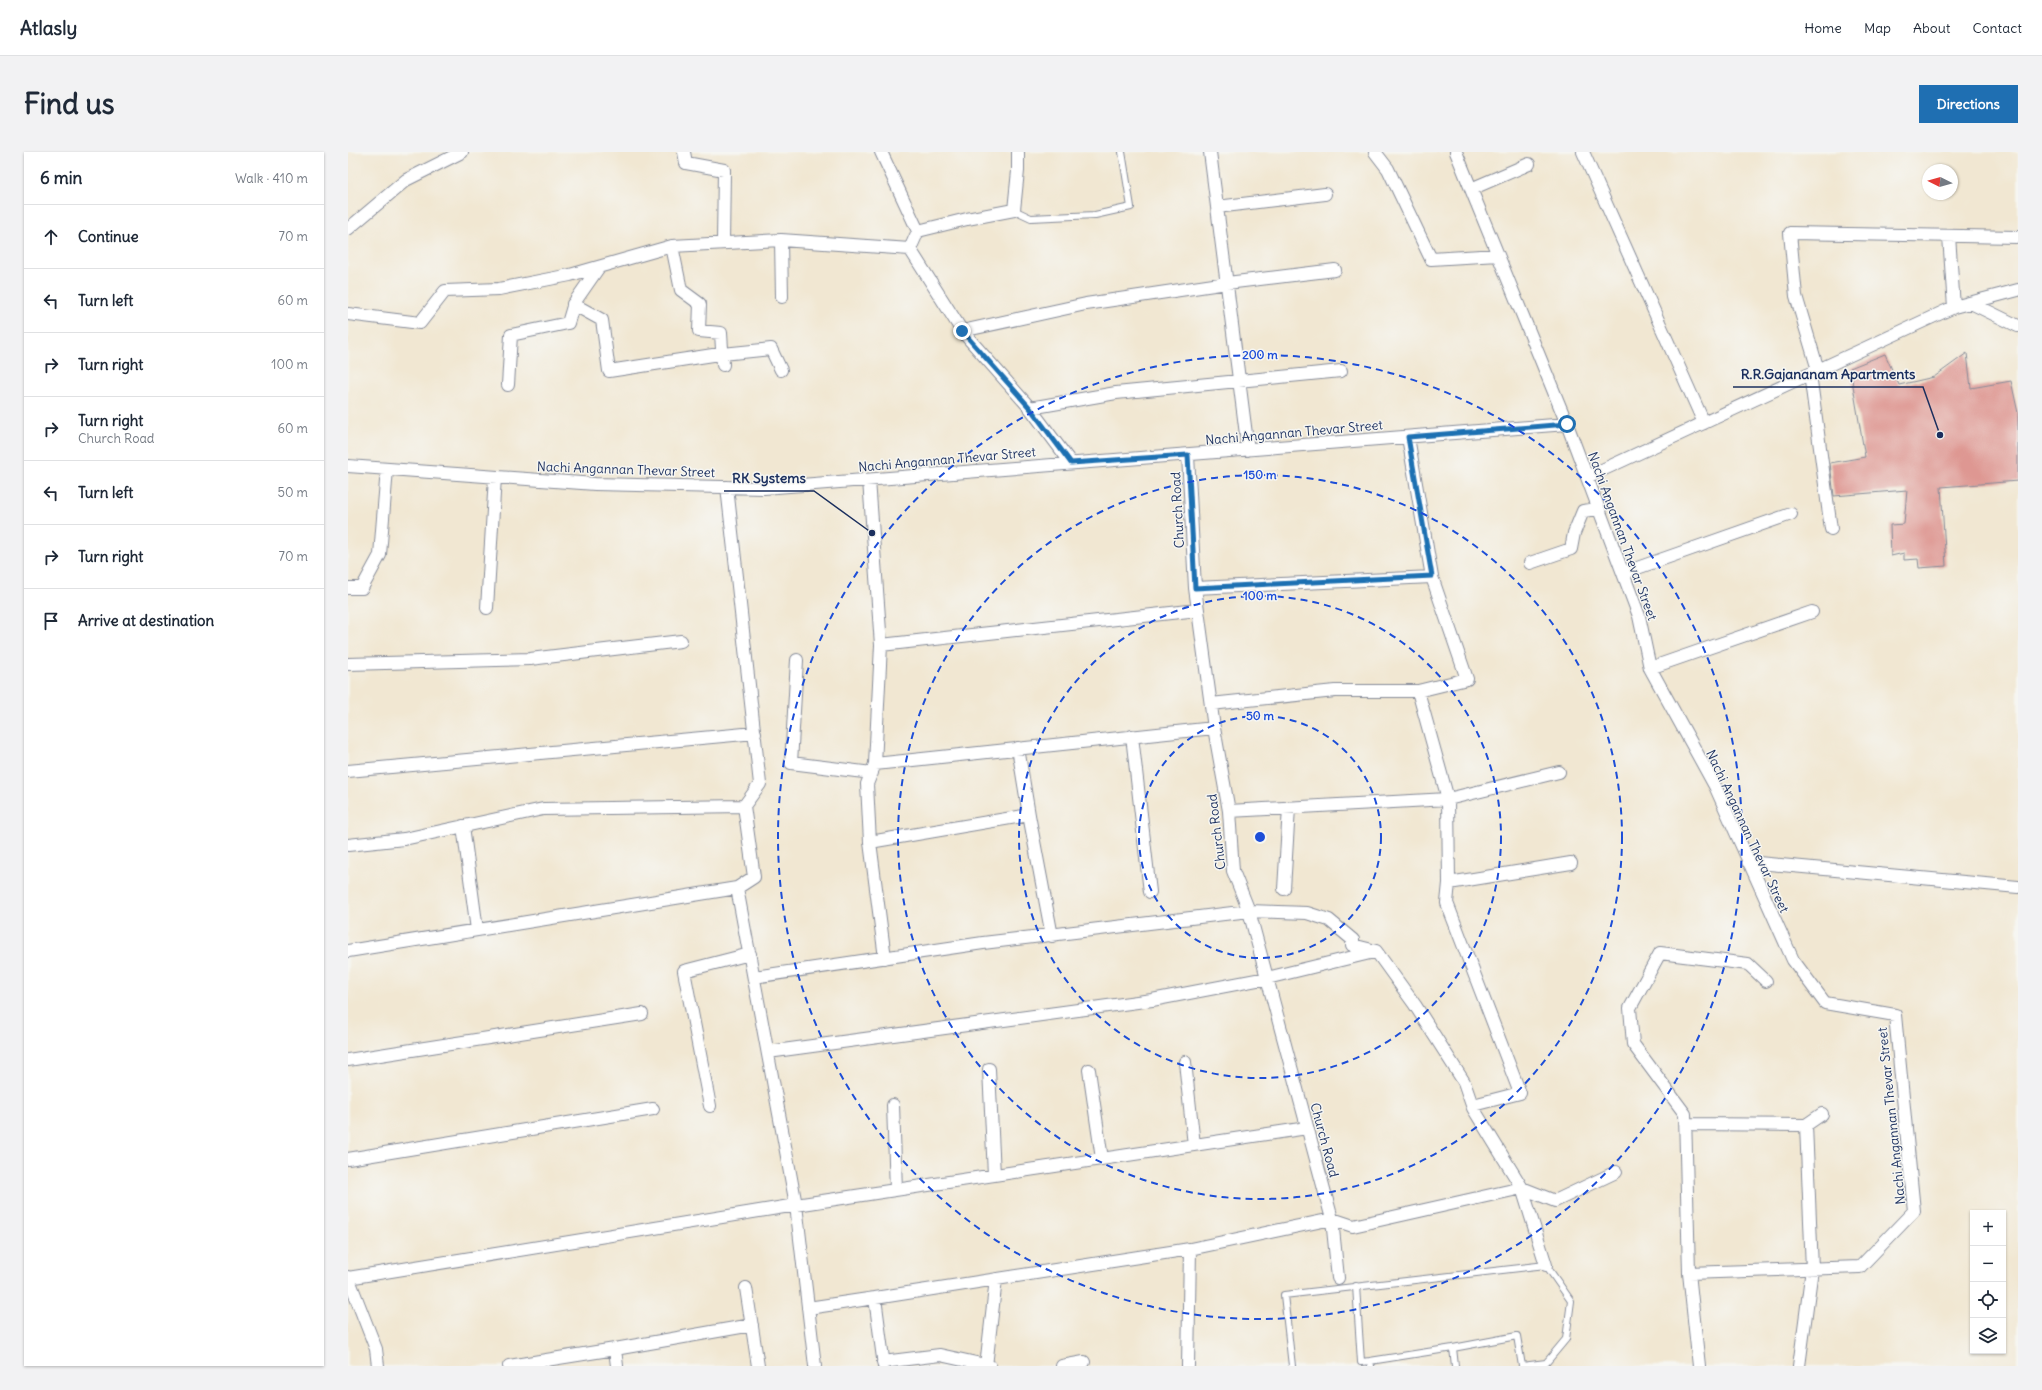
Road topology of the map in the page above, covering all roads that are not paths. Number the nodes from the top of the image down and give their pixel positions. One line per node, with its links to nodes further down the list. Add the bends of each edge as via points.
1 (462, 152): 15 (street, via 406,180)
2 (684, 152): 20 (street, via 686,163 724,170)
3 (881, 152): 16 (street)
4 (1018, 152): 14 (street)
5 (1122, 152): 14 (lane, via 1131,207 1095,215 1031,218)
6 (1210, 152): 13 (street)
7 (1375, 152): 23 (street, via 1388,169 1432,259)
8 (1456, 152): 11 (street)
9 (1583, 152): 42 (street)
10 (1529, 164): 11 (street)
11 (1471, 189): 23 (street)
12 (1325, 194): 13 (street)
13 (1217, 207): 26 (street)
14 (1014, 210): 16 (street)
15 (348, 229)
16 (918, 231): 22 (street)
17 (1949, 236): 18 (street); 31 (street); 38 (street, via 1790,233 1796,296)
18 (2018, 237)
19 (781, 240): 20 (street); 22 (street); 28 (street)
20 (723, 243): 21 (street)
21 (672, 246): 24 (street); 35 (street, via 681,290 700,304 699,331 721,333)
22 (910, 249): 34 (street)
23 (1498, 255): 43 (street)
24 (599, 266): 30 (street); 32 (street, via 570,275 499,289 445,291 420,323)
25 (1335, 270): 26 (street)
26 (1227, 283): 34 (street, via 1086,304); 39 (street)
27 (2018, 290): 29 (street)
28 (782, 297)
29 (1971, 303): 31 (street); 33 (street)
30 (573, 304): 35 (street, via 602,320 609,371); 40 (street, via 568,323 511,335)
31 (1954, 307): 38 (street)
32 (348, 314)
33 (2018, 326)
34 (962, 331): 41 (street)
35 (723, 360): 36 (street, via 772,349)
36 (782, 370)
37 (1341, 371): 39 (street)
38 (1814, 372): 42 (street); 56 (street)
39 (1239, 381): 41 (street, via 1116,393); 45 (street)
40 (508, 385)
41 (1030, 408): 47 (street)
42 (1704, 423): 51 (street)
43 (1567, 424): 44 (street, Nachi Angannan Thevar Street); 51 (street, Nachi Angannan Thevar Street)
44 (1408, 437): 45 (street, Nachi Angannan Thevar Street); 59 (street)
45 (1248, 450): 46 (street, Nachi Angannan Thevar Street)
46 (1188, 455): 47 (street, Nachi Angannan Thevar Street); 61 (street, Church Road)
47 (1071, 463): 52 (street, Nachi Angannan Thevar Street)
48 (348, 466): 49 (street, Nachi Angannan Thevar Street)
49 (387, 469): 50 (street, Nachi Angannan Thevar Street); 60 (street, via 380,555 362,588)
50 (495, 477): 53 (street, Nachi Angannan Thevar Street, via 595,484); 62 (street)
51 (1587, 477): 54 (street, Nachi Angannan Thevar Street)
52 (869, 480): 53 (street, Nachi Angannan Thevar Street, via 764,488); 66 (street)
53 (727, 487): 73 (street)
54 (1598, 509): 57 (street, via 1583,511 1571,549); 58 (street, Nachi Angannan Thevar Street)
55 (1790, 514): 58 (street)
56 (1831, 529)
57 (1530, 563)
58 (1623, 573): 69 (street, Nachi Angannan Thevar Street, via 1639,616)
59 (1432, 576): 61 (street); 70 (street, via 1467,679)
60 (348, 588)
61 (1195, 588): 63 (street, Church Road)
62 (487, 608)
63 (1198, 610): 66 (street); 71 (street, Church Road)
64 (1812, 612): 69 (street)
65 (681, 641): 68 (street, via 530,659)
66 (881, 645): 76 (street)
67 (797, 660): 76 (street, via 792,763)
68 (348, 664)
69 (1650, 668): 87 (street, Nachi Angannan Thevar Street, via 1715,786)
70 (1418, 692): 71 (street, via 1335,691); 79 (street)
71 (1211, 704): 72 (street, Church Road)
72 (1214, 728): 74 (street); 82 (street, Church Road)
73 (754, 733): 77 (street); 80 (street, via 760,784)
74 (1132, 736): 75 (street); 93 (street)
75 (1018, 748): 76 (street); 83 (street)
76 (873, 768): 85 (street, via 867,784)
77 (348, 771)
78 (1559, 772): 79 (street)
79 (1448, 799): 81 (street); 89 (street)
80 (744, 806): 84 (street, via 543,809); 91 (street, via 754,876)
81 (1289, 808): 82 (street); 92 (street)
82 (1229, 811): 94 (street, Church Road, via 1233,871)
83 (1029, 815): 85 (street); 96 (street)
84 (463, 826): 86 (street, via 404,839); 95 (street)
85 (870, 842): 100 (street)
86 (348, 845)
87 (1748, 862): 90 (street); 129 (street, Nachi Angannan Thevar Street, via 1792,960 1825,1003 1895,1015 1914,1211 1860,1267)
88 (1571, 863): 89 (street)
89 (1449, 883): 111 (street, via 1447,903 1520,1093)
90 (2018, 887)
91 (737, 888): 95 (street); 99 (street)
92 (1284, 889)
93 (1150, 892)
94 (1249, 911): 96 (street); 98 (street, via 1307,913 1333,924 1353,940 1352,945); 102 (street, Church Road)
95 (477, 930): 97 (street)
96 (1052, 936): 100 (street, via 983,943)
97 (348, 951)
98 (1376, 951): 102 (street); 111 (street, via 1415,1005 1464,1082)
99 (750, 954): 101 (street); 112 (street, via 684,971)
100 (885, 958): 101 (street)
101 (754, 977): 105 (street)
102 (1267, 978): 105 (street, via 1152,1000); 117 (street, Church Road)
103 (1766, 981): 115 (street, via 1748,964 1660,953 1630,1008 1633,1044 1685,1114)
104 (642, 1014): 106 (street)
105 (768, 1052): 125 (street)
106 (348, 1060)
107 (1185, 1062): 118 (street)
108 (989, 1069): 122 (street)
109 (1089, 1070): 120 (street)
110 (893, 1105): 124 (street)
111 (1473, 1105): 123 (street)
112 (710, 1106)
113 (653, 1108): 119 (street)
114 (1822, 1114): 116 (street)
115 (1686, 1124): 116 (street); 130 (street)
116 (1806, 1125): 129 (street)
117 (1307, 1128): 118 (street); 126 (street, Church Road)
118 (1194, 1145): 120 (street)
119 (348, 1159)
120 (1102, 1159): 122 (street)
121 (1616, 1172): 123 (street, via 1555,1201)
122 (994, 1175): 124 (street)
123 (1522, 1188): 126 (street, via 1353,1226); 128 (street)
124 (896, 1190): 125 (street)
125 (796, 1205): 131 (street); 137 (street)
126 (1332, 1219): 127 (street); 133 (street, Church Road)
127 (1190, 1249): 132 (street); 153 (street)
128 (1546, 1265): 134 (lane); 145 (lane, via 1571,1301 1566,1339)
129 (1812, 1269): 130 (street, Nachi Angannan Thevar Street); 157 (street)
130 (1689, 1274): 156 (street)
131 (348, 1277): 146 (street, via 376,1349)
132 (996, 1279): 136 (street); 151 (street)
133 (1339, 1283): 134 (lane); 154 (lane, via 1284,1295)
134 (1356, 1286): 144 (lane, via 1361,1362)
135 (746, 1288): 138 (street)
136 (875, 1298): 137 (street); 143 (street)
137 (808, 1308): 150 (street)
138 (752, 1325): 140 (street); 149 (street)
139 (1452, 1348): 144 (lane); 145 (lane, via 1517,1336 1522,1366); 155 (lane)
140 (615, 1349): 142 (street); 148 (street)
141 (1084, 1362): 152 (street)
142 (540, 1363): 147 (street)
143 (884, 1364): 151 (street, via 940,1355)
144 (1370, 1364)
145 (1546, 1365)
146 (378, 1366)
147 (509, 1366)
148 (617, 1366)
149 (758, 1366)
150 (815, 1366)
151 (987, 1366)
152 (1062, 1366)
153 (1188, 1366)
154 (1292, 1366)
155 (1455, 1366)
156 (1699, 1366)
157 (1799, 1366)

